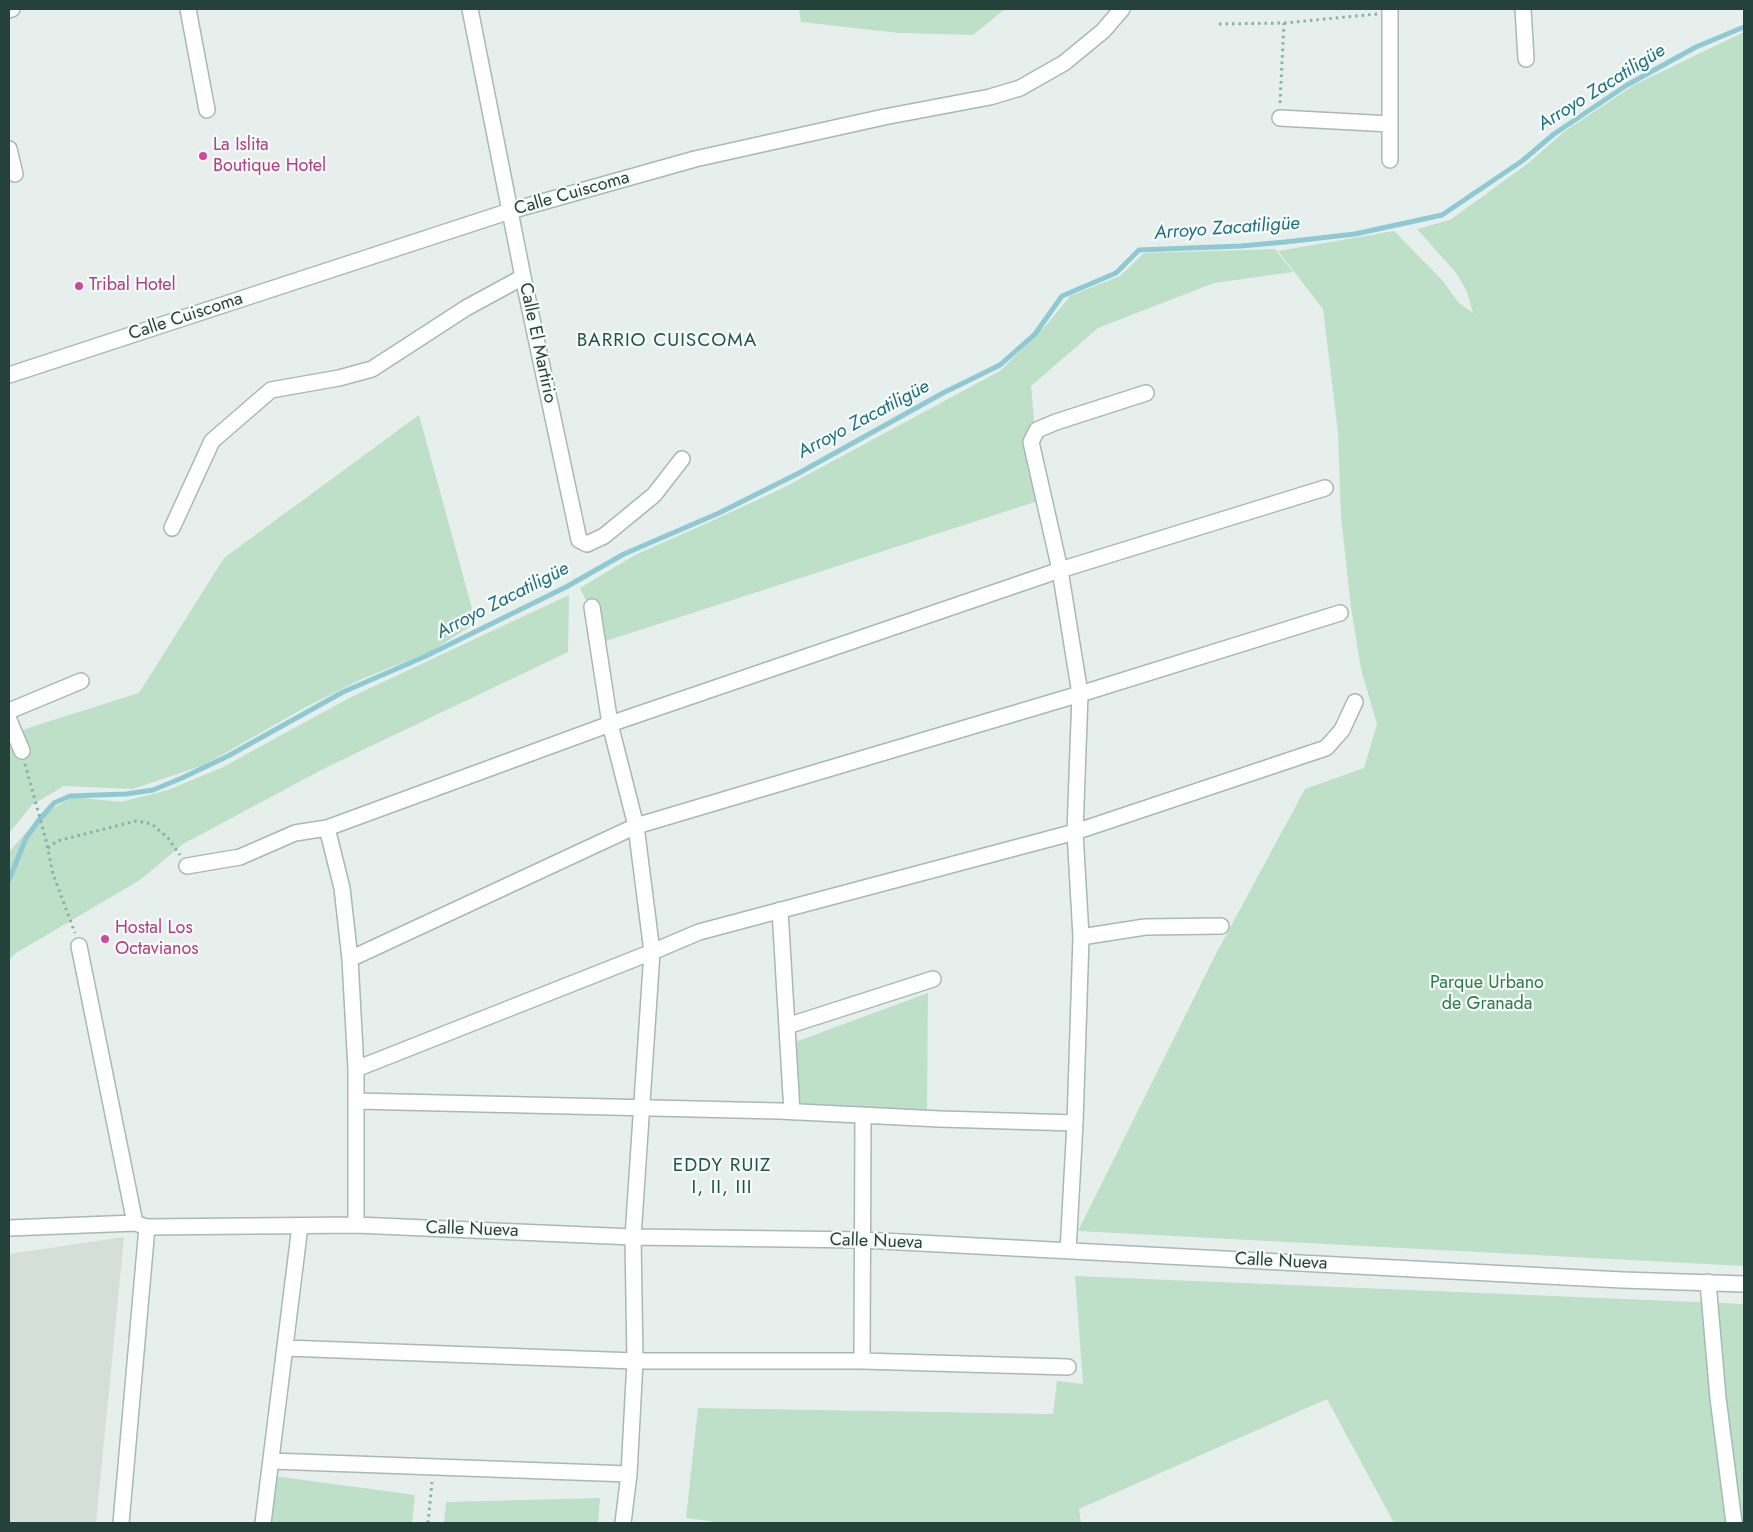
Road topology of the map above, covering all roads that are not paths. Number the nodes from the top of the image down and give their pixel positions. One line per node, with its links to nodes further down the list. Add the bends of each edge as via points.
1 (188, 9): 7 (street)
2 (470, 9): 13 (street, Calle El Martirio)
3 (1122, 9): 13 (street, Calle Cuiscoma, via 1103,31 1064,63 1020,88 695,159)
4 (1523, 9): 6 (street)
5 (1390, 11): 9 (street)
6 (1526, 59)
7 (207, 110)
8 (1280, 118): 9 (street)
9 (1390, 124): 11 (street)
10 (9, 150): 12 (street)
11 (1390, 160)
12 (16, 174)
13 (510, 211): 14 (street, Calle El Martirio); 15 (street, Calle Cuiscoma)
14 (523, 277): 17 (street, Calle El Martirio, via 579,540 587,544 604,536 654,495); 19 (street, via 466,308 372,369 271,390 212,442)
15 (9, 375)
16 (1146, 393): 20 (street, via 1037,430 1031,442)
17 (682, 459)
18 (1325, 488): 20 (street)
19 (172, 528)
20 (1060, 570): 24 (street); 28 (street)
21 (592, 607): 28 (street)
22 (1340, 613): 24 (street)
23 (81, 681): 26 (street)
24 (1080, 694): 30 (street); 32 (street)
25 (1355, 702): 32 (street, via 1342,730 1326,748)
26 (9, 712)
27 (9, 720): 29 (street)
28 (610, 724): 30 (street); 31 (street)
29 (22, 751)
30 (636, 826): 38 (street); 39 (street)
31 (327, 828): 33 (street, via 295,833 240,857); 39 (street, via 342,888)
32 (1075, 832): 34 (street); 36 (street)
33 (187, 866)
34 (780, 910): 38 (street, via 699,932); 41 (street)
35 (1221, 926): 36 (street, via 1144,927)
36 (1081, 937): 47 (street)
37 (80, 946): 48 (street)
38 (652, 952): 42 (street); 44 (street)
39 (350, 959): 42 (street)
40 (933, 979): 41 (street)
41 (787, 1026): 45 (street)
42 (356, 1069): 43 (street)
43 (356, 1101): 44 (street); 49 (street)
44 (641, 1108): 45 (street); 52 (street)
45 (792, 1112): 46 (street)
46 (864, 1115): 47 (street); 53 (street)
47 (1075, 1123): 54 (street)
48 (141, 1225): 50 (street, Calle Nueva); 51 (street, Calle Nueva); 63 (street)
49 (356, 1225): 50 (street, Calle Nueva); 52 (street, Calle Nueva)
50 (300, 1226): 57 (street)
51 (9, 1228)
52 (633, 1237): 53 (street, Calle Nueva); 58 (street)
53 (863, 1240): 54 (street, Calle Nueva); 59 (street)
54 (1068, 1251): 55 (street, Calle Nueva)
55 (1708, 1282): 56 (street, Calle Nueva); 66 (street, via 1718,1398)
56 (1744, 1284)
57 (285, 1348): 58 (street); 61 (street)
58 (635, 1361): 59 (street); 62 (street)
59 (862, 1361): 60 (street)
60 (1068, 1367)
61 (271, 1461): 62 (street); 64 (street)
62 (629, 1474): 65 (street)
63 (121, 1523)
64 (263, 1523)
65 (623, 1523)
66 (1734, 1523)

